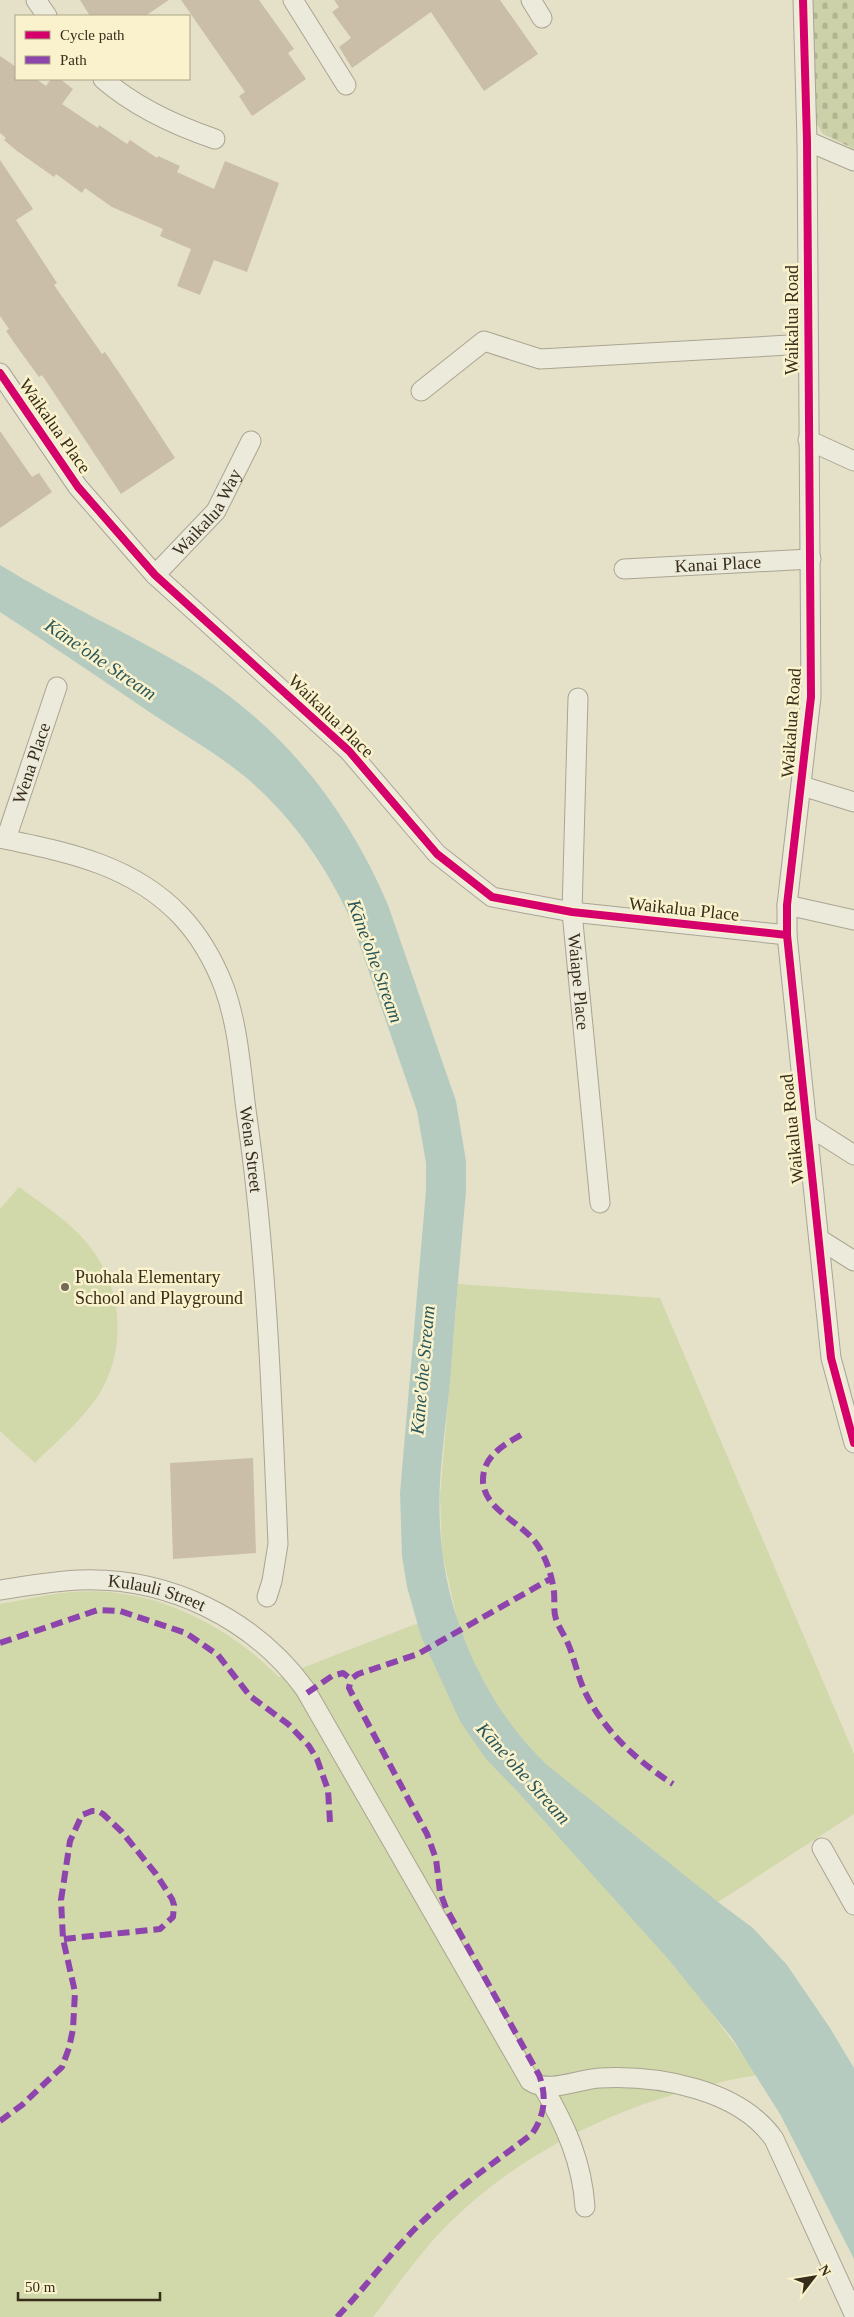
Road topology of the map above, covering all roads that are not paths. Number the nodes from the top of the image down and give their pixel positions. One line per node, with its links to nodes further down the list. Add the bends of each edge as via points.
1 (36, 0): 5 (street)
2 (293, 0): 8 (street)
3 (531, 0): 6 (street)
4 (803, 0): 10 (street, Waikalua Road)
5 (46, 15)
6 (542, 18)
7 (104, 80): 9 (street, via 160,117)
8 (346, 85)
9 (214, 139)
10 (807, 141): 11 (street); 12 (street, Waikalua Road)
11 (854, 161)
12 (807, 344): 14 (street, via 540,359 484,341); 15 (street, Waikalua Road)
13 (0, 373): 20 (street, Waikalua Place, via 78,487)
14 (421, 390)
15 (808, 440): 17 (street); 18 (street, Waikalua Road)
16 (252, 442): 20 (street, Waikalua Way, via 216,511)
17 (854, 461)
18 (811, 559): 19 (street, Kanai Place); 23 (street, Waikalua Road, via 811,696)
19 (624, 569)
20 (155, 575): 27 (street, Waikalua Place, via 349,751 437,854 492,897)
21 (57, 687): 25 (street, Wena Place)
22 (578, 698): 27 (street, Waiape Place)
23 (802, 786): 24 (street); 26 (street, Waikalua Road)
24 (854, 802)
25 (3, 838): 37 (street, Wena Street, via 89,859 148,888 194,932 224,987 234,1028 256,1179 266,1299 278,1544)
26 (787, 905): 28 (street); 29 (street, Waikalua Road)
27 (572, 912): 29 (street, Waikalua Place); 32 (street, Waiape Place)
28 (854, 920)
29 (787, 935): 30 (street, Waikalua Road)
30 (807, 1125): 31 (street); 33 (street, Waikalua Road)
31 (854, 1155)
32 (600, 1203)
33 (819, 1239): 34 (street); 35 (street, Waikalua Road, via 831,1358)
34 (854, 1261)
35 (854, 1443)
36 (0, 1590): 40 (street, Kulauli Street, via 79,1580 125,1582 185,1597 226,1616 259,1638 290,1669 318,1710 525,2075)
37 (267, 1596)
38 (822, 1848): 39 (street)
39 (854, 1905)
40 (543, 2087): 41 (street, via 572,2144 581,2170); 42 (street, via 600,2078 650,2081 704,2092 745,2110 774,2139)
41 (585, 2207)
42 (854, 2314)

